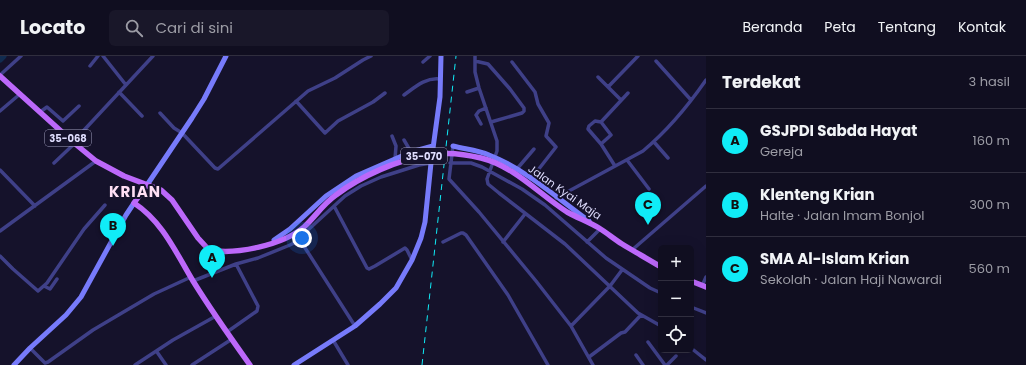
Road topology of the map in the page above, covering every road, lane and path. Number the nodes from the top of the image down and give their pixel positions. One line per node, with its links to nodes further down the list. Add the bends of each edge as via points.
1 (21, 56): 15 (street)
2 (98, 56): 14 (street)
3 (103, 56): 19 (street)
4 (153, 56): 19 (street)
5 (226, 56): 40 (main road, via 204,99)
6 (371, 56): 30 (street, via 308,91)
7 (430, 56): 12 (street)
8 (441, 56): 17 (main road)
9 (638, 56): 20 (street)
10 (475, 58): 21 (street); 37 (street, via 488,64 524,108 522,113)
11 (656, 61): 29 (street)
12 (423, 62)
13 (512, 62): 62 (street, via 534,92 549,123 546,136 556,148)
14 (90, 66)
15 (0, 75): 26 (main road, 35-068)
16 (598, 77): 20 (street)
17 (440, 79): 27 (street, via 421,82); 47 (main road)
18 (706, 80): 29 (street)
19 (126, 85): 22 (street)
20 (608, 87): 28 (street)
21 (479, 88): 23 (street); 32 (street)
22 (119, 92): 36 (street); 44 (street)
23 (467, 92)
24 (385, 93): 30 (street, via 338,121 325,133)
25 (628, 93): 28 (street)
26 (20, 94): 33 (street); 34 (main road, 35-068)
27 (404, 95)
28 (621, 100): 38 (street)
29 (691, 100): 43 (street)
30 (296, 101): 40 (street, via 217,169)
31 (79, 106): 34 (street, via 63,121 47,107)
32 (486, 108): 37 (street); 39 (street, via 476,115)
33 (0, 111)
34 (40, 112): 44 (main road, 35-068)
35 (160, 113): 40 (street)
36 (142, 116)
37 (491, 122): 52 (street, via 497,141)
38 (600, 122): 45 (street, via 611,135); 45 (street, via 595,121 588,128)
39 (481, 124)
40 (182, 133): 64 (main road)
41 (392, 136): 51 (street, via 396,146)
42 (404, 140): 49 (street)
43 (654, 142): 50 (street); 53 (street)
44 (74, 143): 54 (main road, 35-068); 57 (street)
45 (601, 144): 58 (street)
46 (453, 146): 52 (main road, Jalan Kyai Maja, via 487,154); 56 (street)
47 (433, 149): 49 (main road); 55 (main road)
48 (534, 149): 59 (street)
49 (411, 152): 51 (main road)
50 (668, 158)
51 (395, 159): 63 (main road)
52 (494, 159): 59 (main road, Jalan Kyai Maja); 60 (street)
53 (628, 160): 58 (street); 66 (street)
54 (96, 161): 64 (main road, 35-068); 70 (street)
55 (431, 162): 63 (street); 82 (main road, via 425,222)
56 (450, 162): 60 (street, via 472,163); 78 (street, via 449,179)
57 (54, 163)
58 (615, 166): 67 (street)
59 (516, 170): 62 (main road, Jalan Kyai Maja)
60 (490, 171): 72 (street, via 488,184); 76 (street, via 545,205)
61 (0, 172): 70 (street)
62 (531, 179): 67 (main road, Jalan Kyai Maja)
63 (359, 182): 71 (street); 79 (main road, via 326,196 277,240)
64 (147, 185): 68 (main road); 79 (main road, 35-070, via 161,190 170,197 209,250 224,252)
65 (706, 186): 80 (street)
66 (649, 189)
67 (554, 200): 73 (main road, 35-070, via 568,212); 79 (main road, 35-070, via 495,163 462,155 431,154 396,164 353,183 334,195 304,226 287,238)
68 (134, 203): 88 (main road, via 158,224); 105 (main road, via 81,297 66,315)
69 (105, 205): 92 (street, via 76,239)
70 (35, 206): 74 (street)
71 (334, 206): 75 (street); 82 (street, via 367,268 405,248)
72 (525, 214): 78 (street); 90 (street, via 565,244)
73 (599, 230): 76 (street); 80 (main road, Jalan Kyai Maja / 35-070)
74 (0, 231)
75 (300, 240): 83 (street, via 258,258); 99 (street)
76 (588, 241): 85 (street)
77 (443, 242): 119 (street, via 461,233 466,235 508,295)
78 (503, 242): 100 (street)
79 (259, 247)
80 (632, 250): 84 (main road, Jalan Kyai Maja / 35-070)
81 (0, 256): 92 (street, via 37,291)
82 (412, 260): 99 (main road, via 396,288)
83 (236, 264): 88 (street); 101 (street, via 258,309)
84 (658, 265)
85 (622, 270): 90 (street); 93 (street)
86 (706, 277): 91 (street)
87 (56, 279): 92 (street, via 50,288)
88 (192, 279): 97 (main road); 105 (street, via 154,294 92,330 48,362)
89 (694, 282): 91 (main road)
90 (610, 286): 96 (street); 100 (street)
91 (704, 286)
92 (46, 287)
93 (658, 291)
94 (694, 308): 95 (street)
95 (706, 314)
96 (641, 315): 98 (street); 110 (street, via 625,332)
97 (216, 316): 101 (main road); 107 (street)
98 (658, 324)
99 (355, 326): 103 (main road)
100 (571, 326): 110 (street)
101 (227, 332): 102 (main road)
102 (232, 339): 115 (street); 116 (main road)
103 (333, 340): 117 (main road); 118 (street)
104 (648, 342): 122 (street)
105 (30, 348): 112 (main road)
106 (694, 350): 111 (street)
107 (157, 352): 113 (street); 114 (street)
108 (636, 355): 121 (street)
109 (676, 356): 122 (street)
110 (589, 357): 120 (street)
111 (706, 360)
112 (14, 365)
113 (135, 365)
114 (166, 365)
115 (192, 365)
116 (250, 365)
117 (294, 365)
118 (348, 365)
119 (548, 365)
120 (593, 365)
121 (643, 365)
122 (666, 365)

